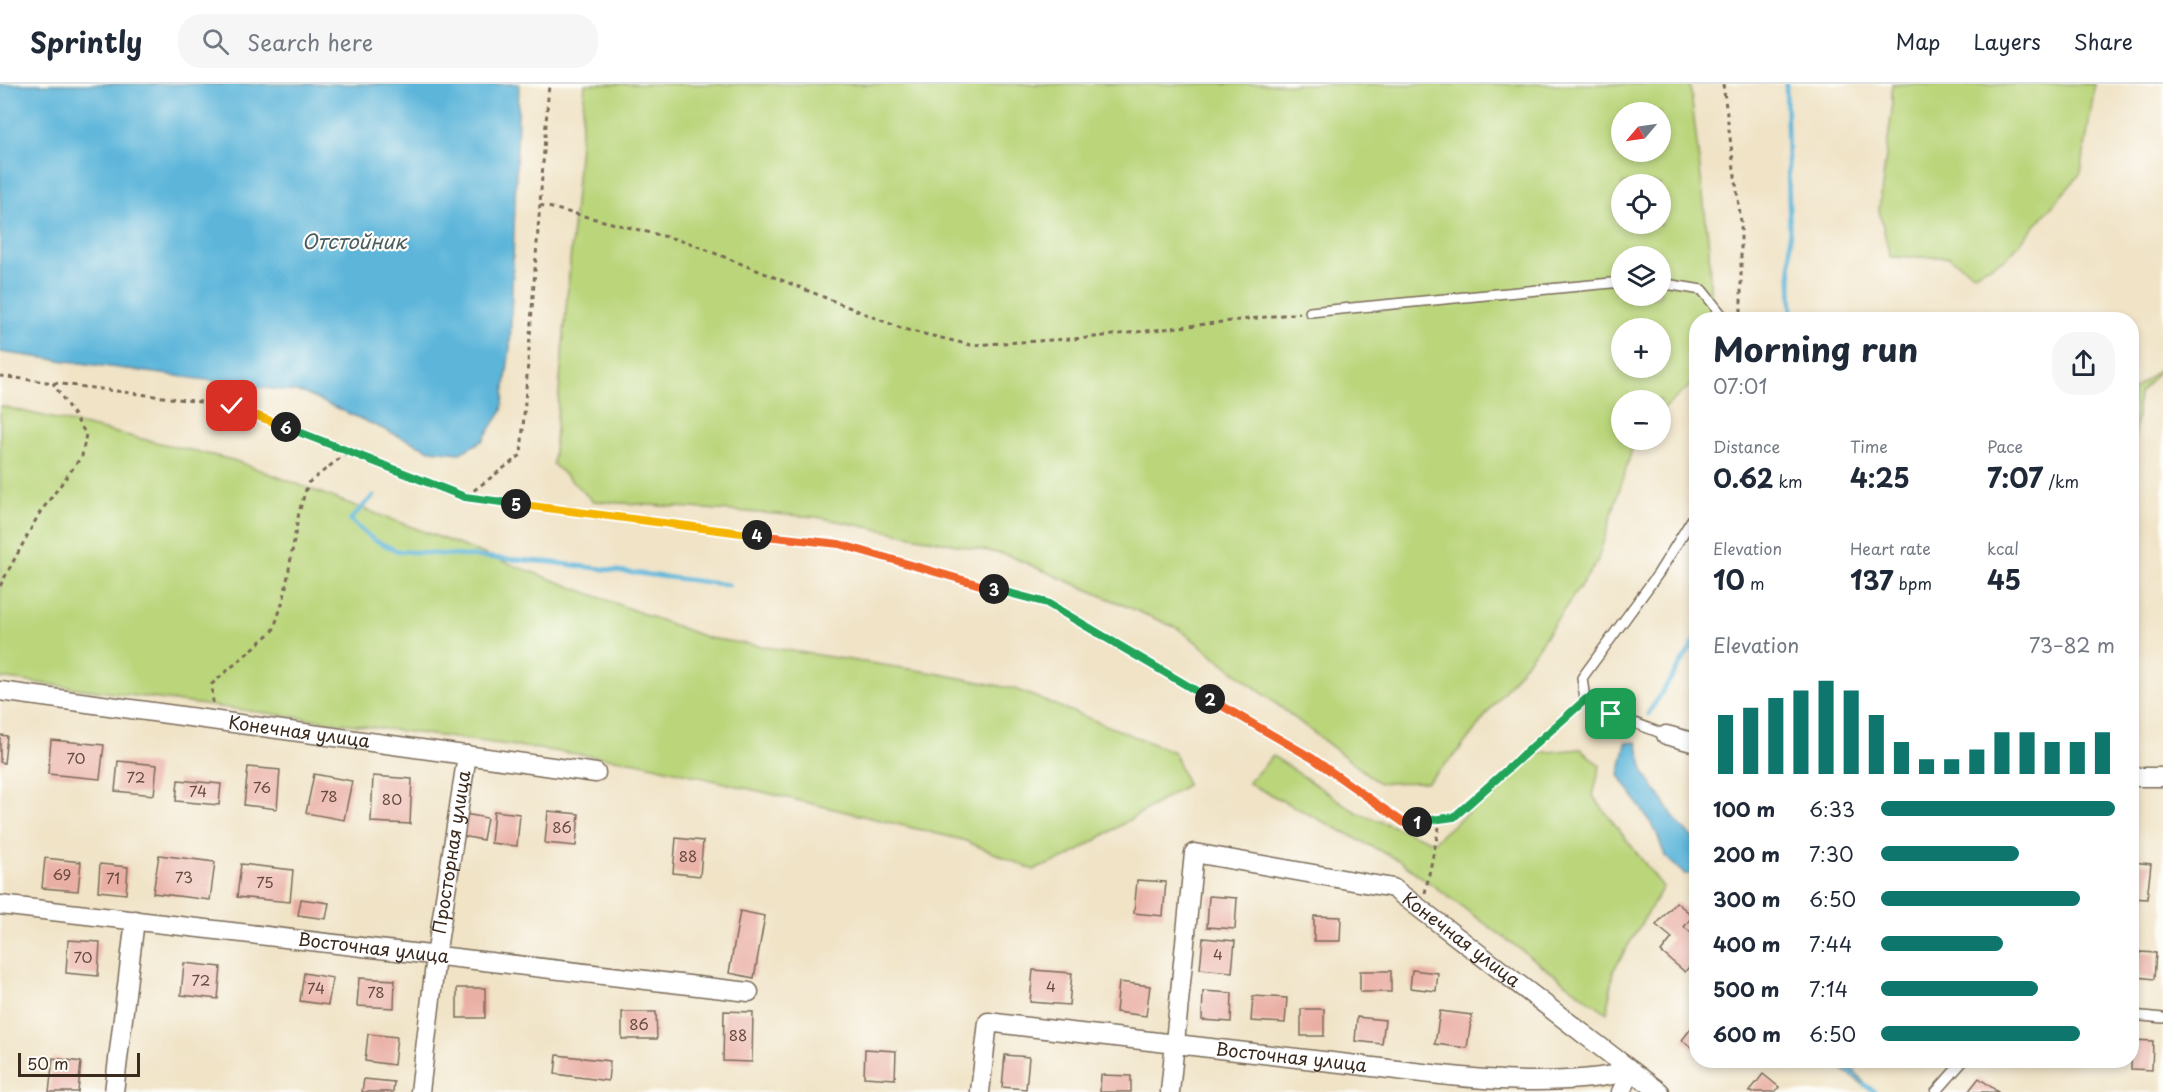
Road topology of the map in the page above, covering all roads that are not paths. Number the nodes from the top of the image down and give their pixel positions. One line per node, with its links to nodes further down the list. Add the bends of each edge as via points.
1 (1611, 283): 3 (lane)
2 (1671, 285): 4 (lane, via 1702,290)
3 (1310, 312)
4 (1720, 312)
5 (1689, 524): 7 (lane, via 1582,678 1586,699 1611,714)
6 (0, 691): 9 (street, Конечная улица)
7 (1666, 735): 8 (street)
8 (1689, 741)
9 (467, 755): 10 (street, Конечная улица); 15 (street, Просторная улица)
10 (596, 773)
11 (2139, 777): 12 (street)
12 (2163, 777)
13 (0, 905): 14 (street, Восточная улица)
14 (135, 921): 15 (street, Восточная улица); 22 (street)
15 (436, 956): 16 (street, Восточная улица); 23 (street, Просторная улица)
16 (749, 992)
17 (2139, 1016): 18 (lane)
18 (2163, 1018)
19 (1175, 1044): 21 (street, Восточная улица, via 1543,1084 1605,1079); 21 (street, Конечная улица, via 1194,853 1393,888); 24 (street, Восточная улица, via 988,1022); 25 (street)
20 (1957, 1068): 28 (lane)
21 (1632, 1071): 26 (street); 27 (street)
22 (114, 1092)
23 (420, 1092)
24 (980, 1092)
25 (1170, 1092)
26 (1621, 1092)
27 (1660, 1092)
28 (1936, 1092)

